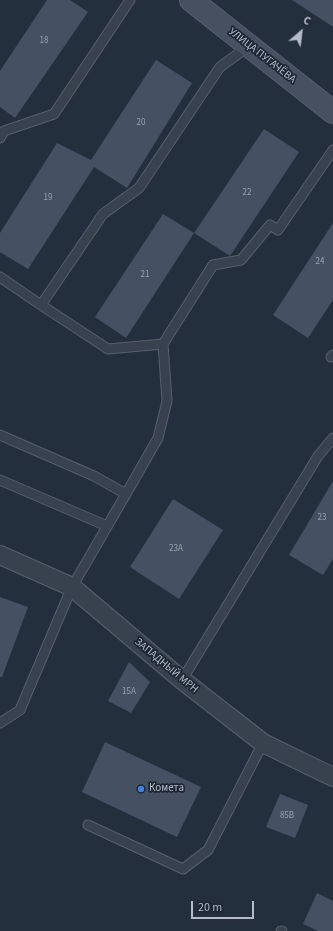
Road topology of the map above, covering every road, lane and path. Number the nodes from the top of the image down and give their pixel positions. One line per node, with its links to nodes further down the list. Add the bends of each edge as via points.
1 (130, 0): 5 (lane, via 54,114 4,131)
2 (191, 0): 3 (street, УЛИЦА ПУГАЧЁВА)
3 (250, 46): 4 (street, УЛИЦА ПУГАЧЁВА); 8 (lane, via 220,67 139,188 103,214)
4 (333, 112)
5 (0, 138)
6 (333, 150): 9 (lane, via 278,230 270,225 241,260 213,265)
7 (0, 277): 8 (lane)
8 (41, 305): 9 (lane, via 108,349)
9 (162, 344): 13 (lane, via 167,401 158,438)
10 (0, 435): 13 (lane, via 94,476)
11 (333, 438): 17 (lane, via 318,456)
12 (0, 480): 14 (lane)
13 (126, 494): 14 (lane)
14 (107, 526): 16 (lane)
15 (0, 555): 16 (street, ЗАПАДНЫЙ МРН)
16 (72, 587): 17 (street, ЗАПАДНЫЙ МРН); 18 (lane, via 20,710)
17 (182, 680): 19 (street, ЗАПАДНЫЙ МРН)
18 (0, 723)
19 (263, 743): 20 (street, ЗАПАДНЫЙ МРН); 21 (lane, via 208,850 183,869)
20 (333, 777)
21 (88, 824)

